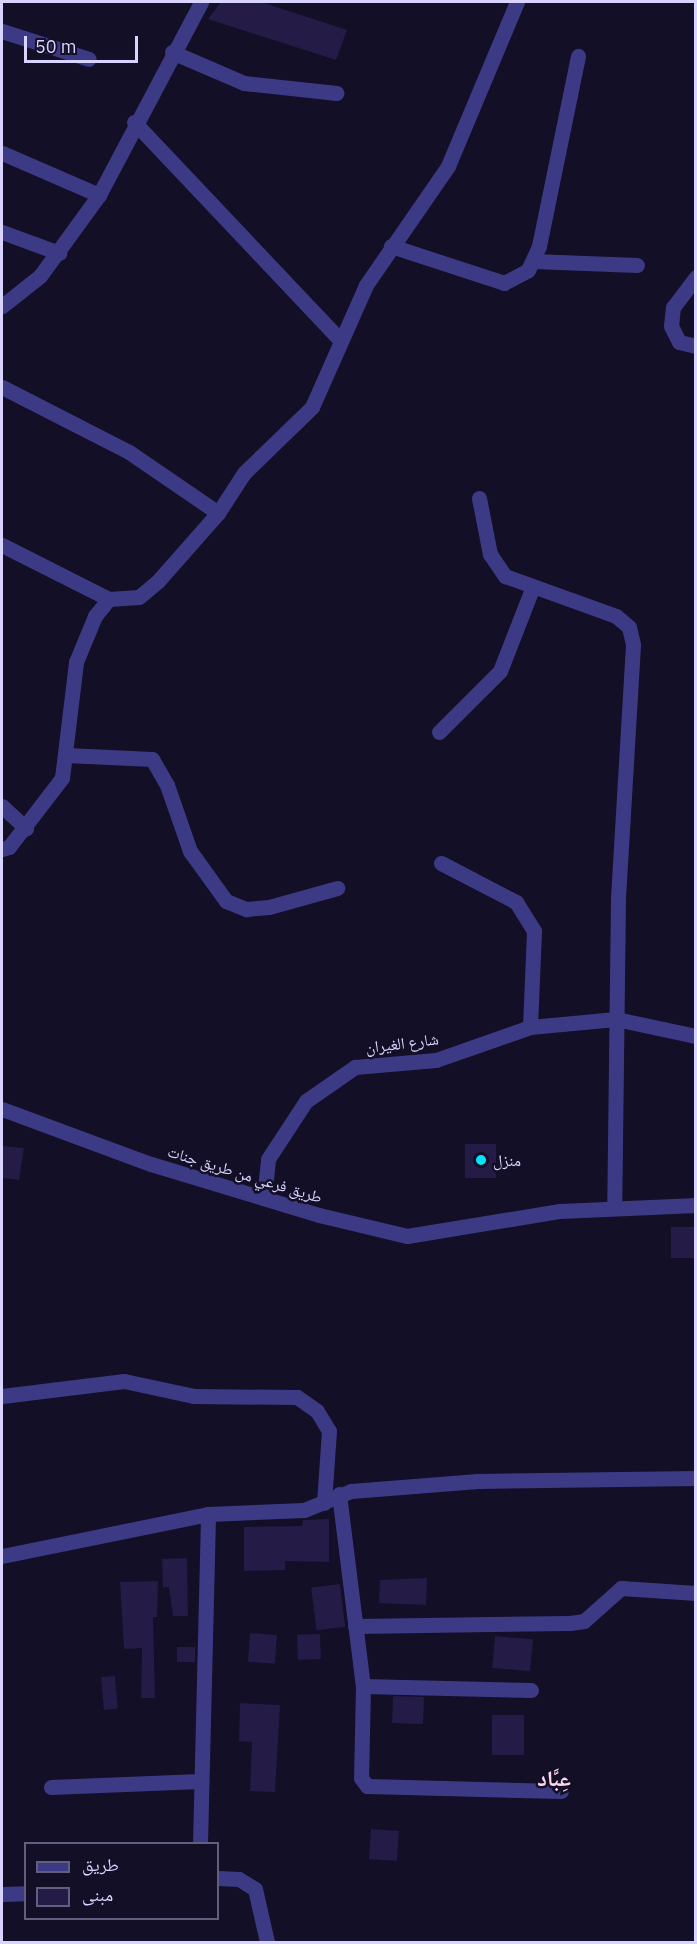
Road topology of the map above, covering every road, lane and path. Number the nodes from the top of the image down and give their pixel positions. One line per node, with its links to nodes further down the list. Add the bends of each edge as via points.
1 (201, 2): 4 (street)
2 (517, 2): 12 (street, via 448,166)
3 (2, 31): 6 (street)
4 (172, 52): 7 (street, via 244,83); 8 (street)
5 (578, 57): 14 (street)
6 (89, 59)
7 (336, 93)
8 (134, 122): 10 (street); 18 (street)
9 (2, 153): 10 (street)
10 (99, 195): 13 (street)
11 (2, 232): 13 (street)
12 (391, 246): 14 (street, via 504,283 519,279); 18 (street)
13 (59, 253): 17 (street, via 24,292)
14 (533, 261): 15 (street)
15 (637, 265)
16 (696, 277): 19 (street, via 673,307 671,326 679,342)
17 (2, 306)
18 (340, 340): 22 (street, via 312,407 244,473)
19 (696, 346)
20 (2, 387): 22 (street, via 129,453)
21 (479, 498): 24 (street, via 490,554 505,576)
22 (218, 513): 25 (street, via 139,597)
23 (2, 545): 25 (street)
24 (532, 589): 26 (street, via 500,671); 34 (street, via 616,615 629,627 633,645)
25 (109, 599): 27 (street, via 81,644)
26 (439, 732)
27 (66, 755): 29 (street, via 62,778); 33 (street, via 152,759 167,785 190,851 226,901 246,909 269,907)
28 (2, 806): 29 (street)
29 (26, 828): 30 (street)
30 (5, 848): 32 (street)
31 (441, 863): 35 (street, via 516,902 534,931)
32 (2, 865)
33 (336, 888)
34 (616, 1018): 35 (street, شارع الغيران); 36 (street, شارع الغيران); 40 (street)
35 (530, 1027): 38 (street, شارع الغيران, via 436,1060 355,1067 306,1101 268,1159)
36 (696, 1036)
37 (2, 1109): 38 (street, طريق فرعي من طريق جنات, via 151,1164)
38 (264, 1198): 40 (street, طريق فرعي من طريق جنات, via 406,1236 484,1220)
39 (696, 1205): 40 (street, طريق فرعي من طريق جنات)
40 (614, 1206)
41 (2, 1396): 44 (street, via 124,1381 194,1396 297,1397 317,1411 329,1431)
42 (696, 1478): 43 (street, via 478,1481)
43 (339, 1494): 44 (street); 48 (street)
44 (324, 1503): 45 (street, via 286,1512)
45 (208, 1514): 46 (street); 51 (street)
46 (2, 1556)
47 (696, 1593): 48 (street, via 621,1588 584,1621 570,1623)
48 (355, 1626): 49 (street)
49 (363, 1686): 50 (street); 53 (street, via 361,1778 368,1786)
50 (531, 1690)
51 (201, 1781): 52 (street); 54 (street)
52 (51, 1787)
53 (561, 1791)
54 (200, 1842)
55 (219, 1878): 58 (street, via 239,1879 255,1889)
56 (24, 1893): 57 (street)
57 (2, 1894)
58 (267, 1942)

